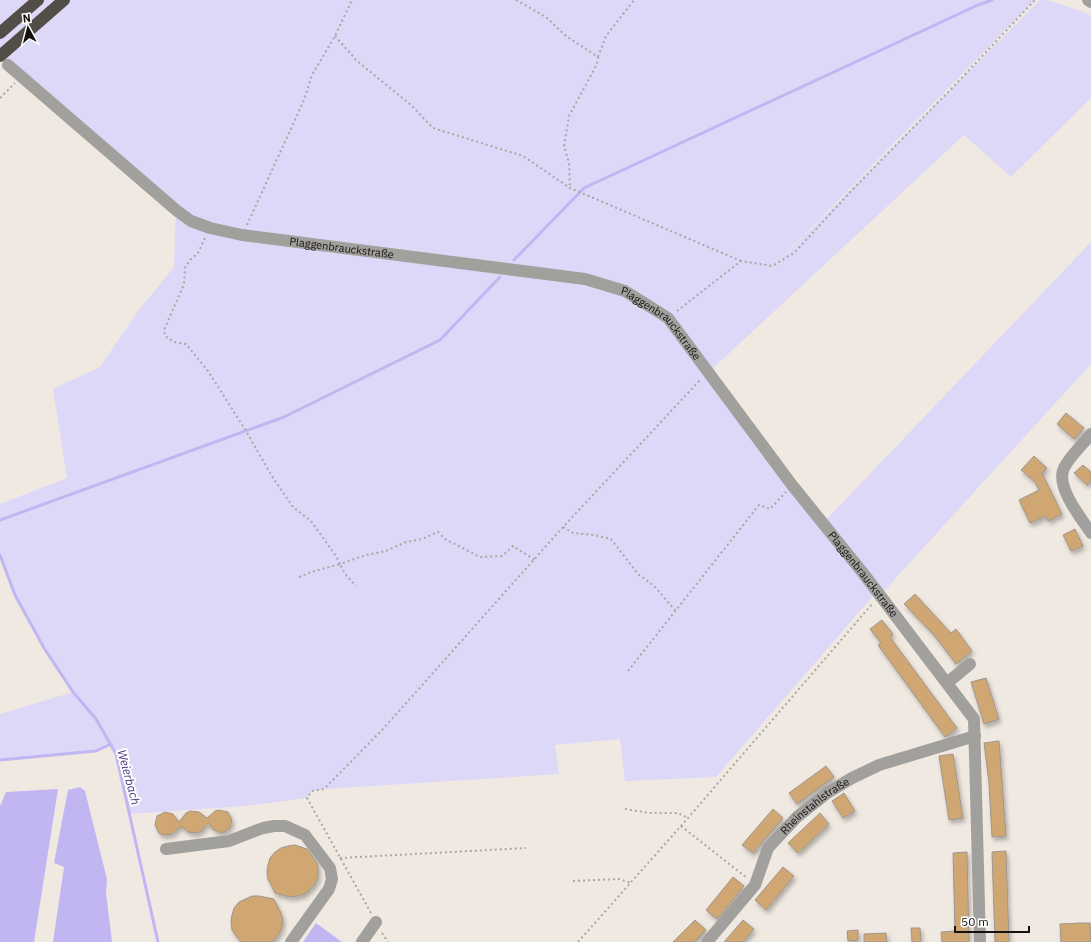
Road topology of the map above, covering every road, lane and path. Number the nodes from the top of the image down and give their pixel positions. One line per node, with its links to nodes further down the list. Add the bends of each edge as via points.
1 (38, 0): 9 (highway)
2 (64, 0): 12 (highway)
3 (352, 0): 10 (path)
4 (516, 0): 11 (path, via 546,17 566,36)
5 (634, 0): 11 (path, via 606,36)
6 (1035, 0): 18 (path, via 794,253 772,266)
7 (1088, 0): 8 (street)
8 (1091, 2)
9 (0, 33)
10 (335, 36): 15 (path, via 357,61 433,128 522,156); 17 (path, via 312,75 304,100)
11 (598, 57): 15 (path, via 598,64 569,116 564,146 569,163)
12 (4, 61): 13 (street, Plaggenbrauckstraße)
13 (21, 78): 14 (path); 16 (street, Plaggenbrauckstraße, via 176,210 191,221)
14 (0, 98)
15 (570, 188): 18 (path)
16 (210, 228): 17 (street, Plaggenbrauckstraße); 26 (path, via 198,253 185,268 184,284 164,330 165,336 174,342 186,344 208,371 277,484 293,507 311,521)
17 (242, 235): 19 (street, Plaggenbrauckstraße, via 585,279 625,290)
18 (741, 261): 19 (path)
19 (668, 318): 20 (street, Plaggenbrauckstraße)
20 (707, 372): 22 (street, Plaggenbrauckstraße); 23 (path)
21 (1091, 434): 24 (street, via 1064,466 1061,477 1066,493)
22 (792, 485): 29 (street, Plaggenbrauckstraße); 30 (path, via 770,509 759,505)
23 (563, 527): 25 (path); 30 (path, via 573,533 611,538 638,574 654,586)
24 (1091, 533)
25 (535, 560): 26 (path, via 513,546 502,556 480,558 445,539 438,532); 40 (path, via 383,728 324,789 312,791 307,798)
26 (340, 564): 27 (path); 28 (path)
27 (299, 577)
28 (356, 586)
29 (880, 595): 33 (street, Plaggenbrauckstraße); 36 (path)
30 (676, 610): 32 (path)
31 (970, 664): 33 (street)
32 (628, 671)
33 (947, 683): 34 (street, Plaggenbrauckstraße, via 974,719)
34 (975, 736): 43 (street, Rheinstahlstraße, via 879,765 827,793 797,817 768,848); 50 (street, Plaggenbrauckstraße)
35 (625, 809): 36 (path, via 649,813 678,813)
36 (688, 818): 37 (path)
37 (681, 826): 42 (path); 43 (path)
38 (526, 848): 40 (path)
39 (166, 849): 45 (street, via 229,841 274,826 285,826 305,835 330,868 332,879 329,889)
40 (340, 858): 44 (path)
41 (572, 881): 42 (path, via 619,879)
42 (631, 883): 48 (path)
43 (755, 885): 49 (street, Rheinstahlstraße)
44 (376, 922): 46 (street); 47 (path)
45 (291, 942)
46 (362, 942)
47 (388, 942)
48 (578, 942)
49 (706, 942)
50 (980, 942)

